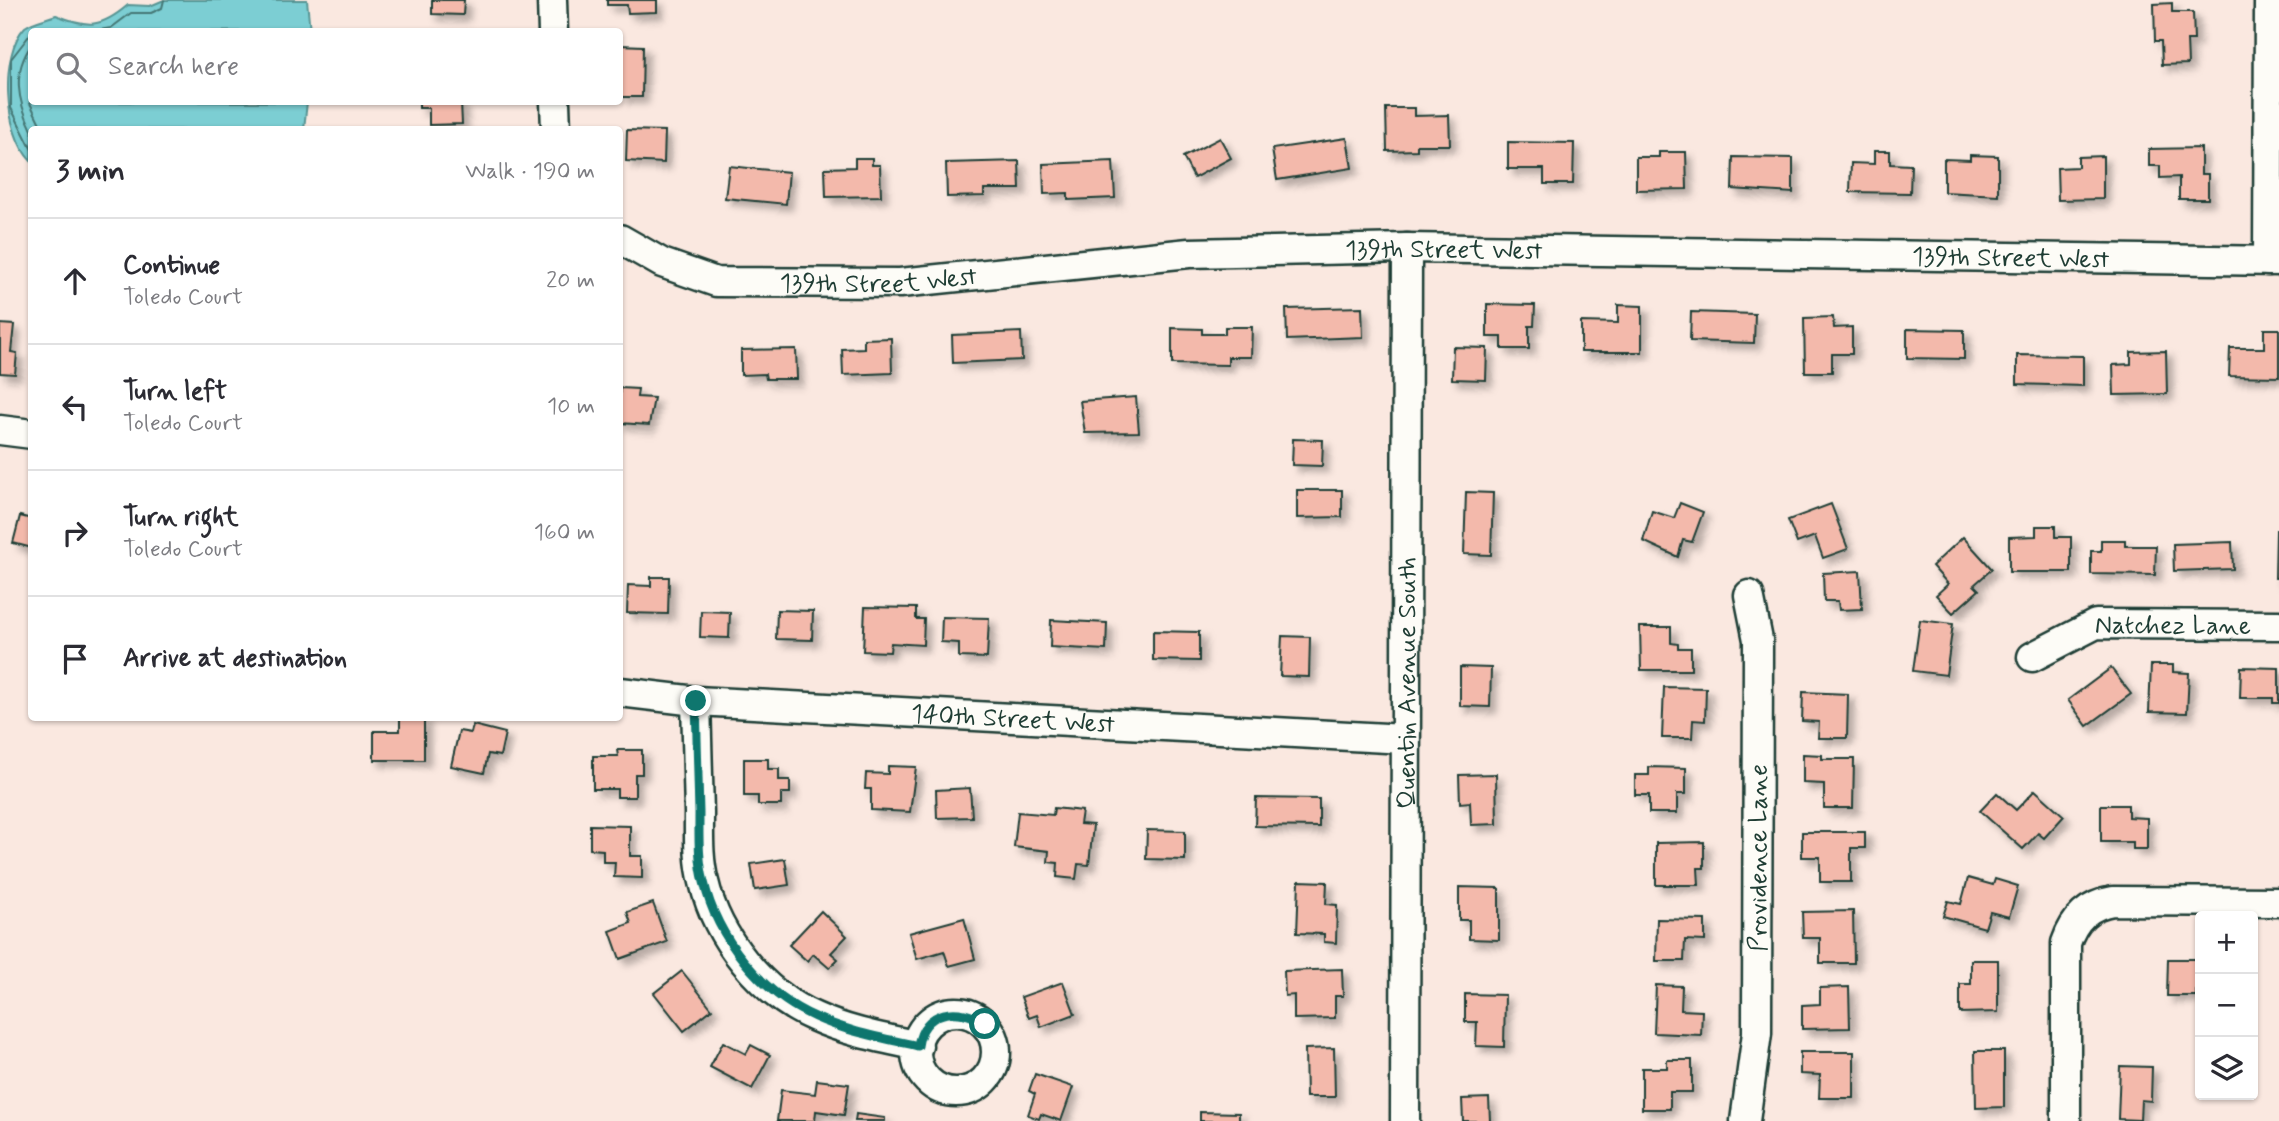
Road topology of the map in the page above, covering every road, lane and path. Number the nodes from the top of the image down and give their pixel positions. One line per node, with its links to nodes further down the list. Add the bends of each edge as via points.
1 (552, 0): 3 (street)
2 (2269, 0): 8 (street)
3 (553, 28)
4 (555, 105): 5 (street)
5 (556, 126)
6 (623, 241): 7 (street, 139th Street West, via 716,282 900,283 1189,253)
7 (1407, 247): 8 (street, 139th Street West); 16 (street, Quentin Avenue South)
8 (2273, 261)
9 (0, 430): 10 (street)
10 (28, 434)
11 (1749, 595): 20 (street, Providence Lane, via 1758,640 1757,1033)
12 (2279, 625): 13 (street, Natchez Lane, via 2096,624)
13 (2032, 657)
14 (623, 692): 15 (street, 140th Street West)
15 (696, 701): 16 (street, 140th Street West); 18 (street, via 704,882 732,943 754,973 784,1000 814,1017)
16 (1405, 739): 19 (street, Quentin Avenue South)
17 (2279, 902): 21 (street, via 2113,901 2096,903 2082,914 2066,943)
18 (918, 1046)
19 (1405, 1121)
20 (1745, 1121)
21 (2066, 1121)

